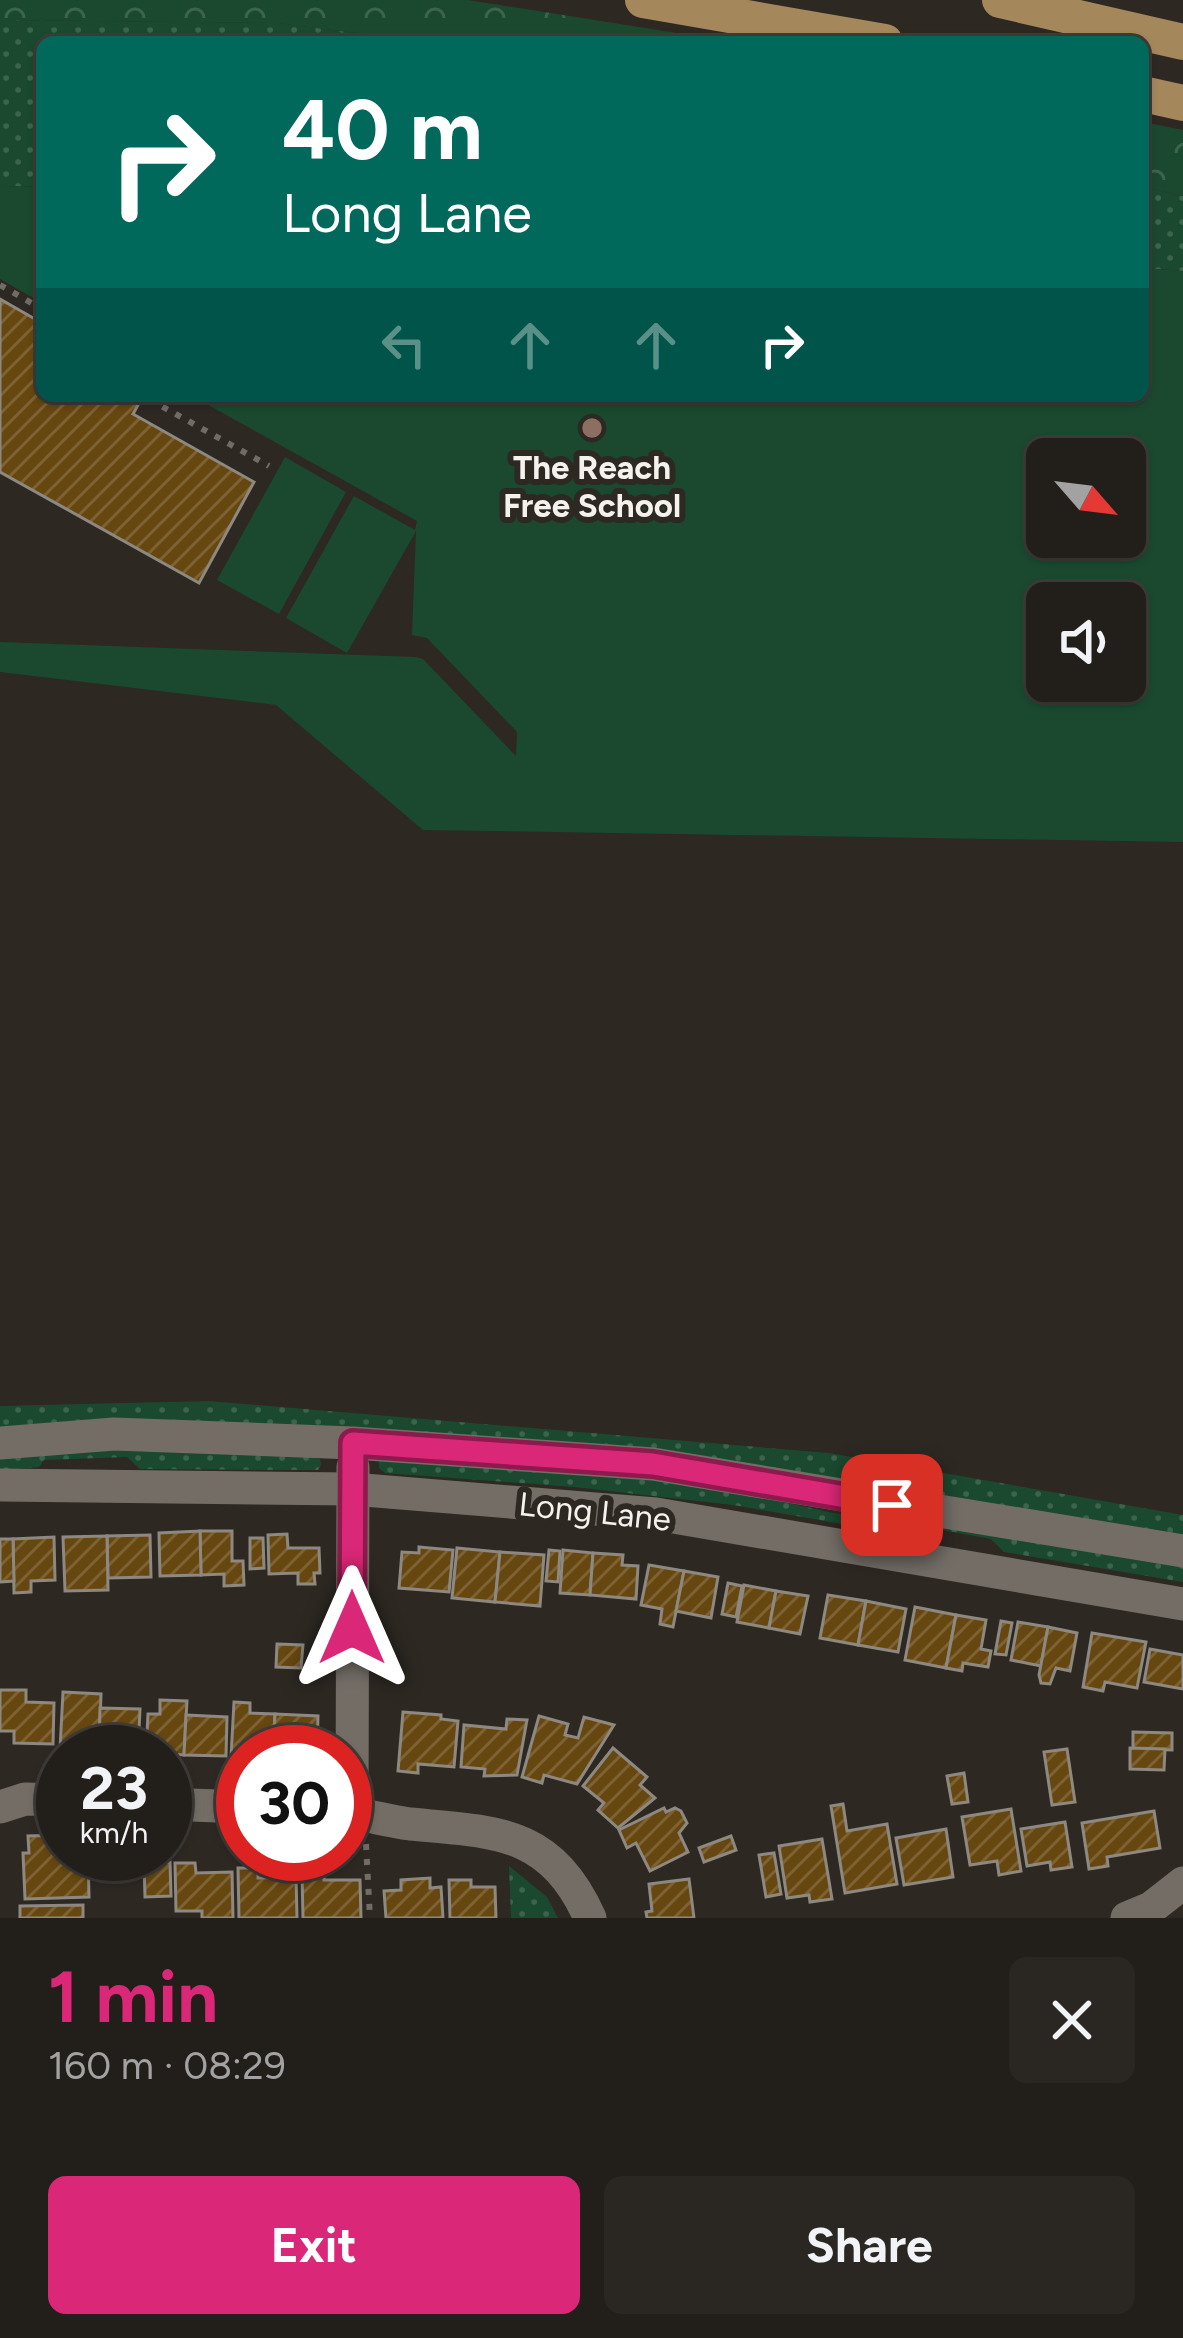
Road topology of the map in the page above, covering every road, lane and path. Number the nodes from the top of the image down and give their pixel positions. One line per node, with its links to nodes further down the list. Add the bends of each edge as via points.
1 (643, 0): 3 (main road)
2 (1000, 0): 4 (main road)
3 (850, 36)
4 (1183, 42)
5 (1149, 95): 6 (main road)
6 (1183, 103)
7 (0, 285): 8 (path)
8 (36, 306)
9 (156, 402): 10 (path)
10 (268, 466)
11 (0, 1443): 12 (street, Long Lane, via 114,1434)
12 (353, 1443): 14 (street); 15 (street, Long Lane, via 653,1464)
13 (0, 1485): 14 (street, Long Lane)
14 (352, 1489): 16 (street, Long Lane, via 656,1514); 17 (street)
15 (1183, 1551)
16 (1183, 1604)
17 (353, 1725)
18 (36, 1799): 19 (street)
19 (0, 1807)
20 (372, 1817): 24 (street, via 503,1833 546,1858)
21 (364, 1881): 23 (path)
22 (1183, 1882): 25 (street)
23 (370, 1918)
24 (590, 1918)
25 (1127, 1918)

